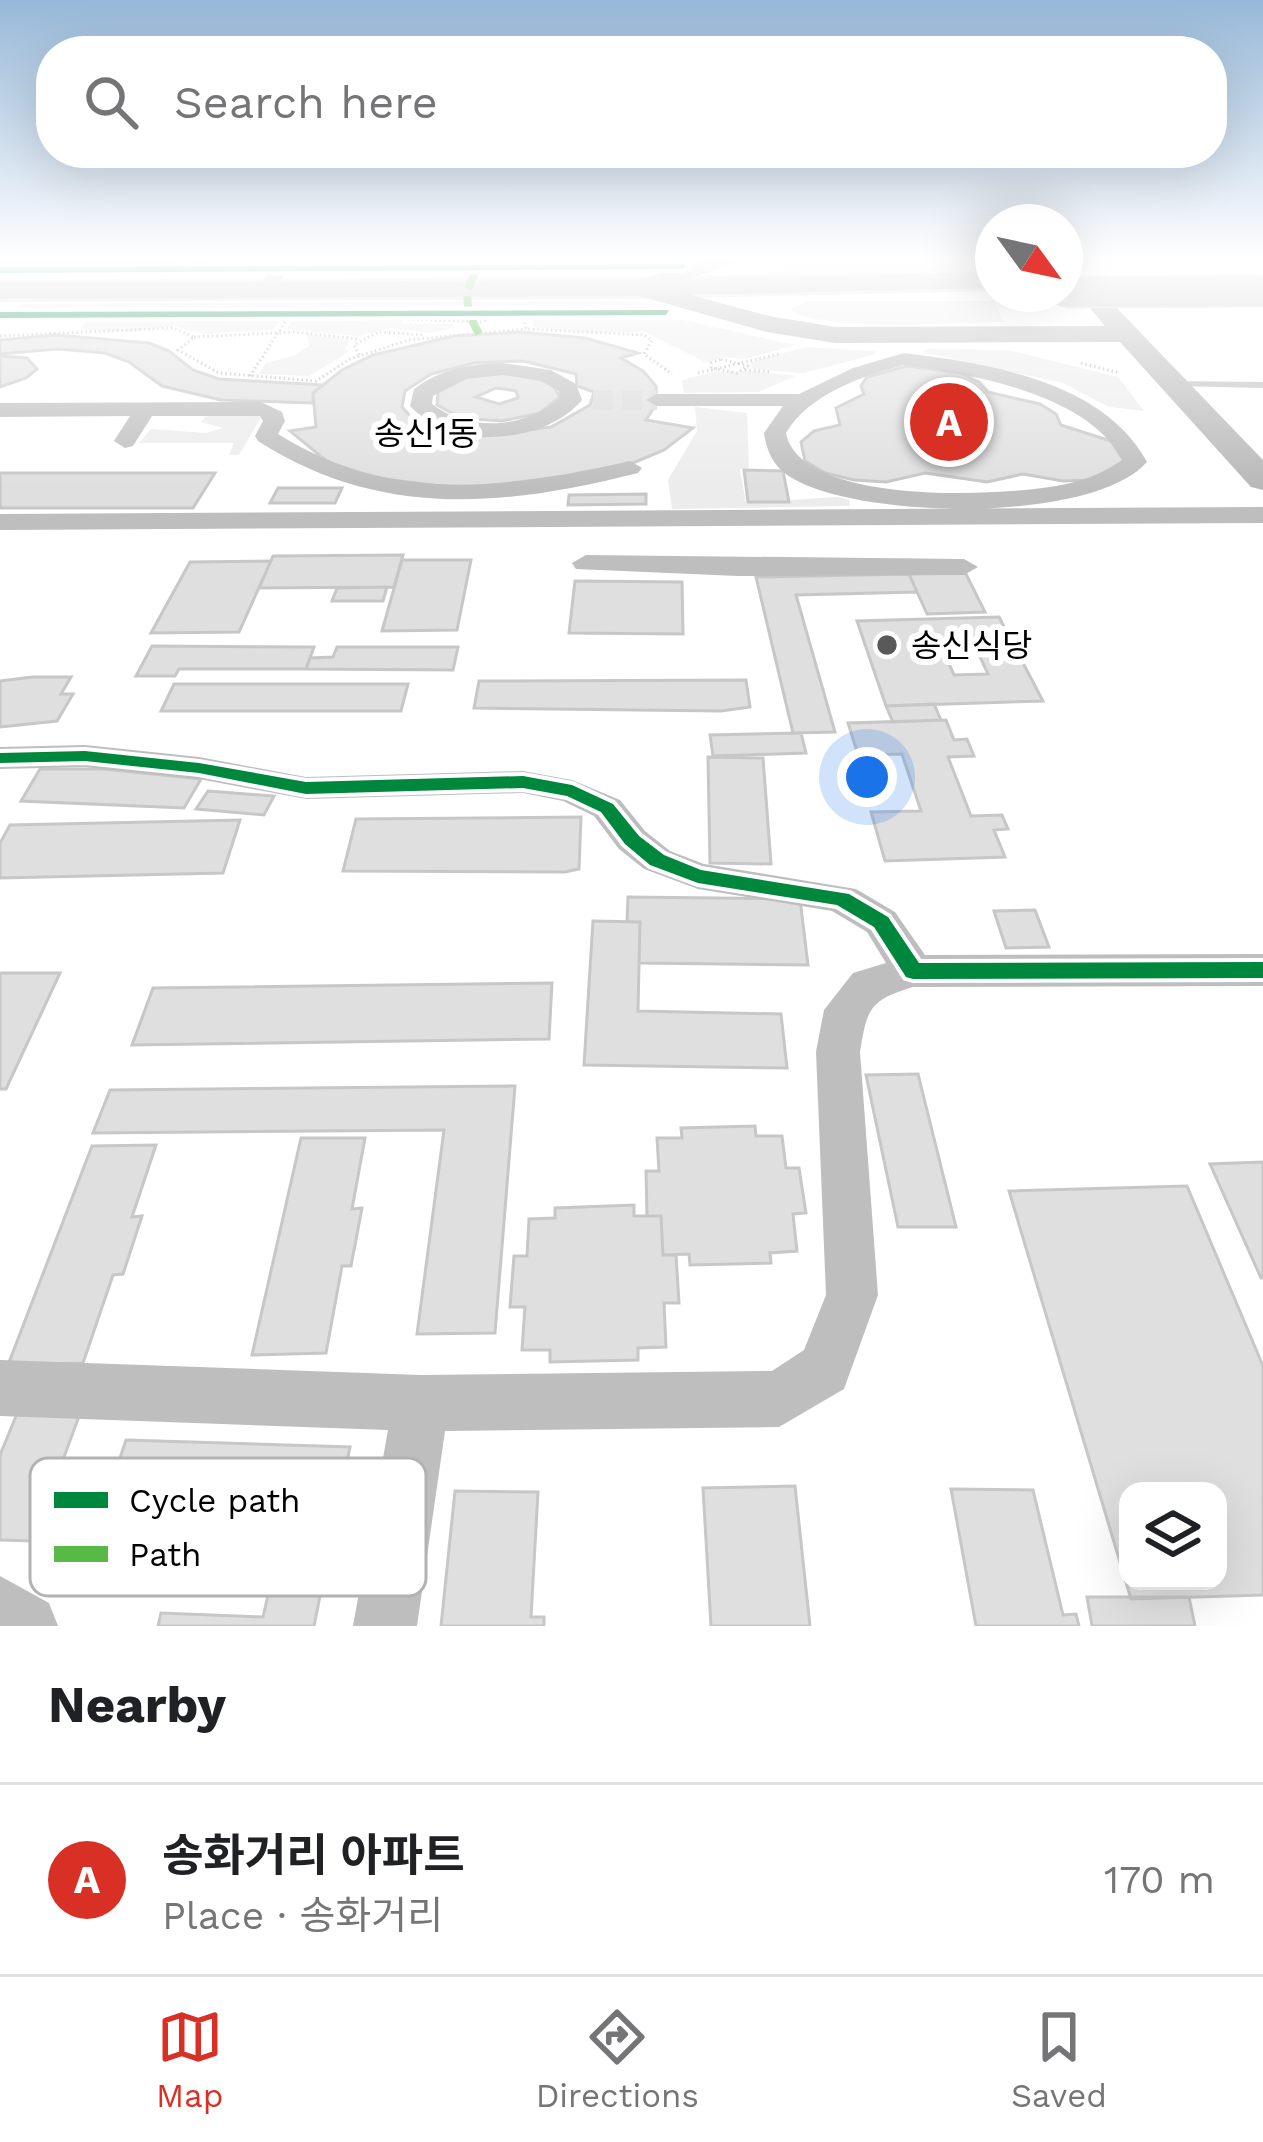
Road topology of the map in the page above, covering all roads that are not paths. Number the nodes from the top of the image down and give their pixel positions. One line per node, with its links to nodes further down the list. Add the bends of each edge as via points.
1 (840, 336): 4 (street)
2 (1094, 336): 4 (street)
3 (1129, 336): 5 (street)
4 (897, 347): 9 (street); 16 (street, via 1068,402 1132,449 1135,462 1111,483)
5 (1176, 383): 6 (lane); 14 (street)
6 (1263, 385)
7 (582, 400): 7 (street, via 555,378 502,369 446,378 420,400 444,422 489,428 549,417)
8 (657, 400): 9 (street)
9 (801, 400): 16 (street, via 778,424 775,442 800,472 870,493)
10 (146, 409): 11 (street); 12 (street); 15 (street, via 272,412 266,436 294,457 331,474)
11 (0, 410)
12 (125, 441)
13 (629, 468): 15 (street)
14 (1263, 480)
15 (468, 507): 18 (street); 19 (street)
16 (977, 508): 17 (street); 18 (street)
17 (1263, 514)
18 (735, 521): 22 (street)
19 (0, 522)
20 (586, 563): 22 (street)
21 (964, 567): 22 (street)
22 (738, 568)
23 (0, 758): 25 (street, via 85,756 306,788 523,782 572,790 607,808 657,860 698,876 842,898 881,922)
24 (1263, 970): 25 (street)
25 (913, 971): 27 (street, via 868,984 845,1010 838,1052 852,1295 824,1369 779,1399)
26 (0, 1388): 27 (street)
27 (422, 1403): 28 (street)
28 (413, 1458)
29 (390, 1596): 32 (street)
30 (0, 1608): 31 (street)
31 (26, 1626)
32 (385, 1626)

